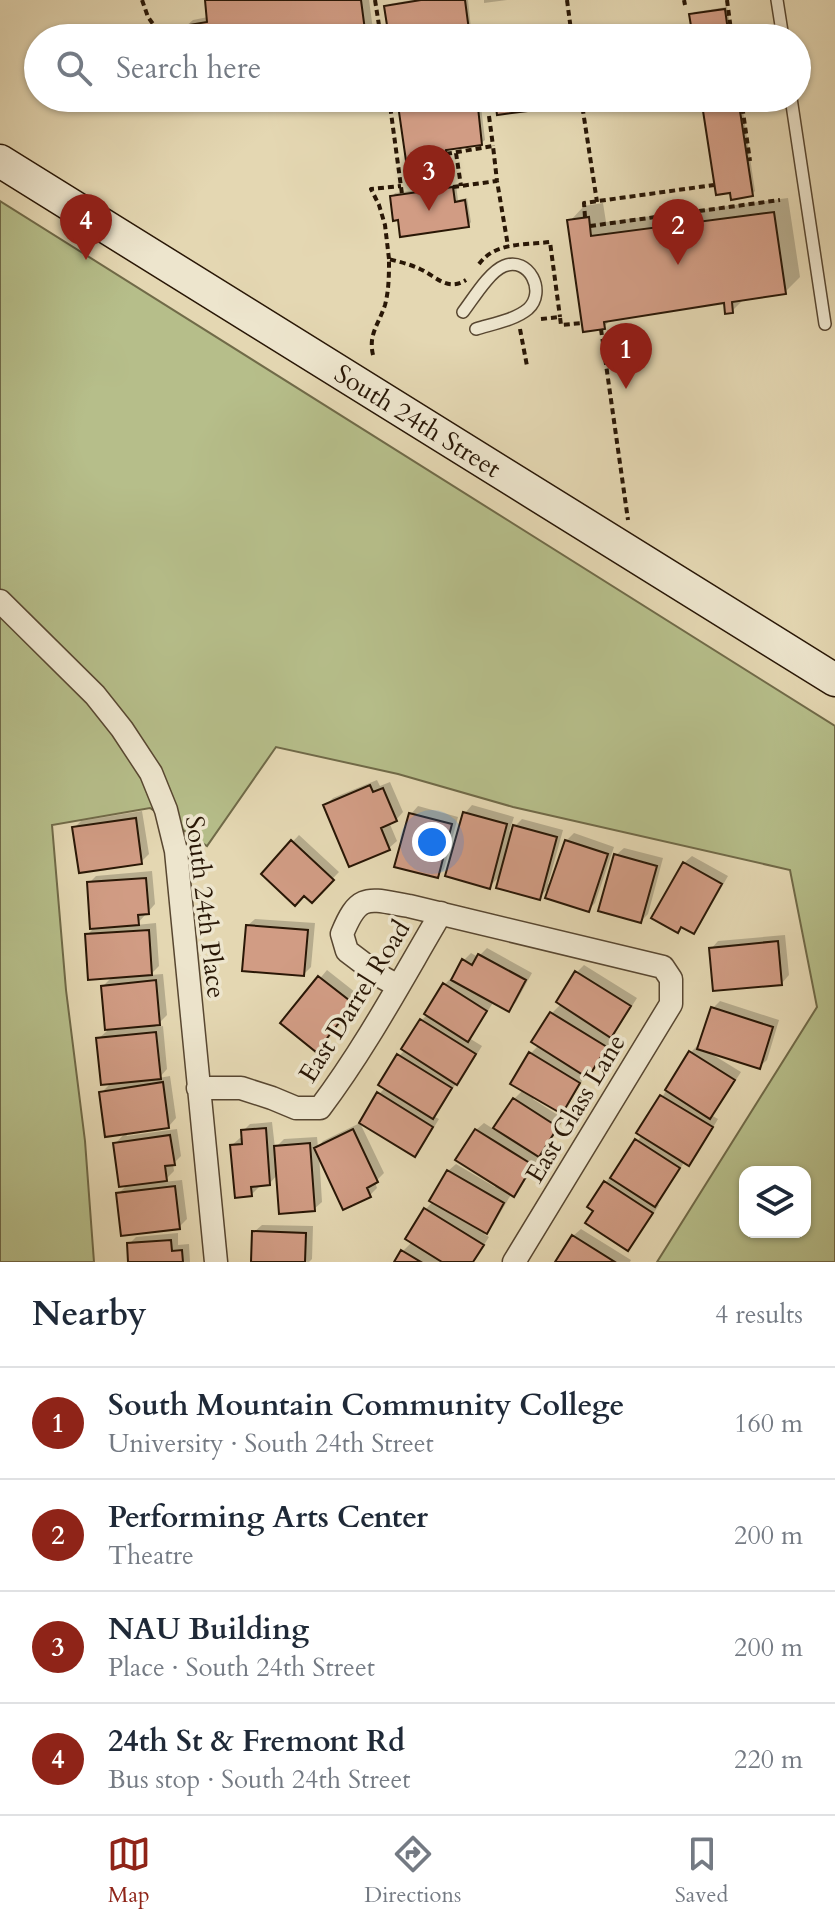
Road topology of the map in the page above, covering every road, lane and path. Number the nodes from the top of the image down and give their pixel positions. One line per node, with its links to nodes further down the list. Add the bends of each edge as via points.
1 (142, 0): 6 (path)
2 (375, 0): 7 (path)
3 (567, 0): 8 (path)
4 (727, 0): 9 (path)
5 (777, 0): 10 (lane)
6 (153, 24)
7 (379, 24)
8 (570, 24)
9 (730, 24)
10 (781, 24)
11 (391, 112): 23 (path)
12 (583, 112): 28 (path)
13 (743, 112): 20 (path)
14 (793, 112): 40 (lane)
15 (489, 116): 16 (path)
16 (493, 146): 17 (path); 21 (path)
17 (456, 153): 18 (path); 24 (path)
18 (446, 154)
19 (0, 161): 45 (main road, South 24th Street)
20 (750, 161)
21 (497, 181): 24 (path); 31 (path)
22 (714, 185): 28 (path)
23 (401, 186): 26 (path); 32 (path, via 371,189 385,225)
24 (461, 186): 25 (path)
25 (453, 187)
26 (402, 194)
27 (780, 200): 30 (path)
28 (597, 202): 29 (path, via 584,203)
29 (585, 217)
30 (590, 226)
31 (508, 246): 33 (path, via 490,252); 36 (path, via 550,242)
32 (389, 259): 34 (path, via 448,285); 43 (path, via 387,295 371,337)
33 (474, 271)
34 (467, 280)
35 (463, 312): 41 (lane, via 502,266 521,267 535,279 536,295 529,308)
36 (560, 317): 37 (path); 39 (path, via 561,325)
37 (532, 320)
38 (519, 322): 44 (path)
39 (582, 323)
40 (825, 324)
41 (476, 329)
42 (601, 329): 45 (path)
43 (373, 355)
44 (527, 366)
45 (633, 554): 47 (main road, South 24th Street)
46 (0, 601): 50 (street, South 24th Place, via 95,695 151,773 176,851)
47 (835, 680)
48 (441, 913): 49 (street, East Darrel Road); 49 (street, via 378,901 363,902 350,914 342,934 347,951); 52 (street, East Glass Lane, via 663,967 671,979 671,1004)
49 (398, 986): 50 (street, East Darrel Road, via 320,1108 296,1108 241,1088)
50 (198, 1088): 51 (street)
51 (216, 1262)
52 (514, 1262)

